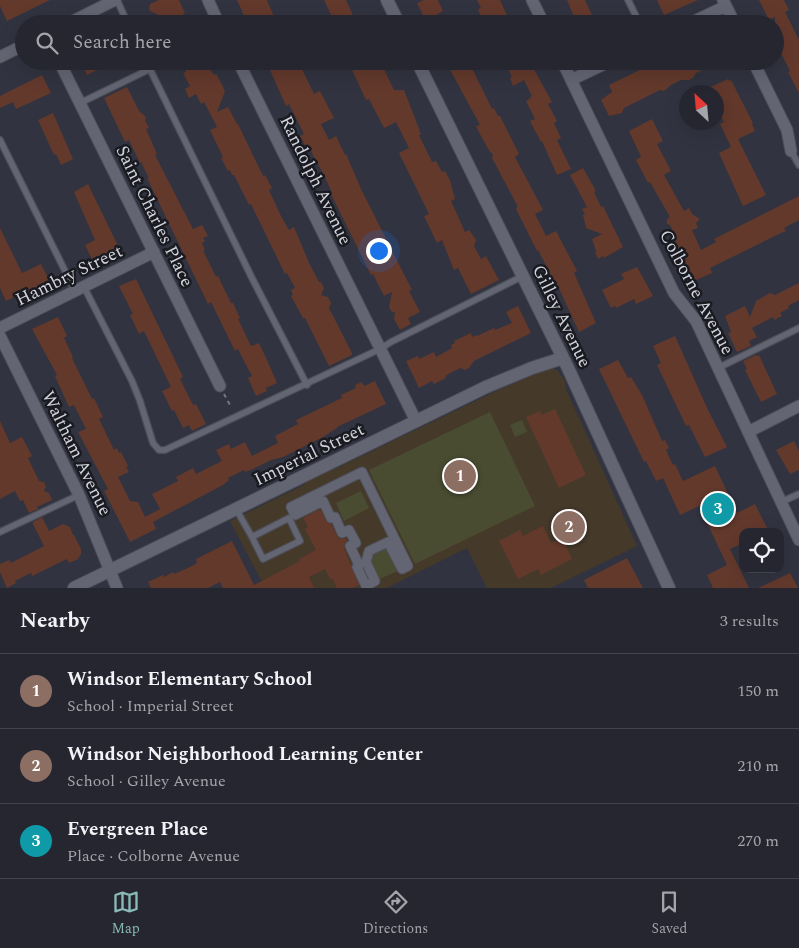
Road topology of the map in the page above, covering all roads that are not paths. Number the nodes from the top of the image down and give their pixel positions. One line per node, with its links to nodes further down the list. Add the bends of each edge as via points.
1 (116, 0): 7 (street); 8 (lane)
2 (208, 0): 9 (street)
3 (387, 0): 10 (street)
4 (532, 0): 11 (street)
5 (628, 0): 12 (lane)
6 (725, 3): 13 (street); 14 (street)
7 (85, 15)
8 (124, 15)
9 (216, 15)
10 (394, 15)
11 (540, 15)
12 (636, 15)
13 (704, 15)
14 (731, 15)
15 (15, 50): 16 (street)
16 (0, 57)
17 (64, 70): 26 (street, Saint Charles Place)
18 (146, 70): 26 (lane)
19 (151, 70): 39 (lane)
20 (242, 70): 36 (street, Randolph Avenue)
21 (421, 70): 31 (street, Gilley Avenue)
22 (566, 70): 25 (street, Colborne Avenue)
23 (592, 70): 25 (street)
24 (757, 70): 28 (street, via 786,130)
25 (571, 80): 38 (street, Colborne Avenue, via 674,293 696,321)
26 (80, 103): 30 (street, Saint Charles Place)
27 (0, 140): 32 (lane)
28 (791, 151): 29 (lane)
29 (799, 165)
30 (154, 252): 32 (street, Hambry Street); 40 (street, Saint Charles Place)
31 (523, 276): 36 (lane); 37 (street, Gilley Avenue)
32 (80, 289): 33 (street, Hambry Street); 39 (lane, via 132,381 153,442 159,450)
33 (0, 328)
34 (799, 328): 38 (lane)
35 (0, 336): 46 (street, Waltham Avenue)
36 (380, 349): 39 (lane); 42 (street, Randolph Avenue)
37 (563, 358): 42 (street, Imperial Street, via 509,377); 55 (street, Gilley Avenue)
38 (718, 368): 43 (street, Colborne Avenue)
39 (307, 385)
40 (220, 386)
41 (799, 406): 43 (street)
42 (416, 421): 48 (street, Imperial Street)
43 (748, 432): 47 (street, Colborne Avenue)
44 (362, 472): 44 (street, via 291,507 295,515 323,501 342,533 349,530 356,543 350,546 366,586 375,582 366,562 369,551 388,542 402,569 408,566)
45 (799, 494): 47 (lane)
46 (79, 495): 49 (lane); 52 (street, Waltham Avenue)
47 (781, 502): 51 (street, Colborne Avenue)
48 (236, 510): 50 (lane); 52 (street, Imperial Street)
49 (0, 532)
50 (252, 537): 50 (lane, via 263,559 300,541 290,518)
51 (799, 540)
52 (110, 570): 53 (street, Imperial Street); 54 (street, Waltham Avenue)
53 (74, 588)
54 (117, 588)
55 (669, 588)

